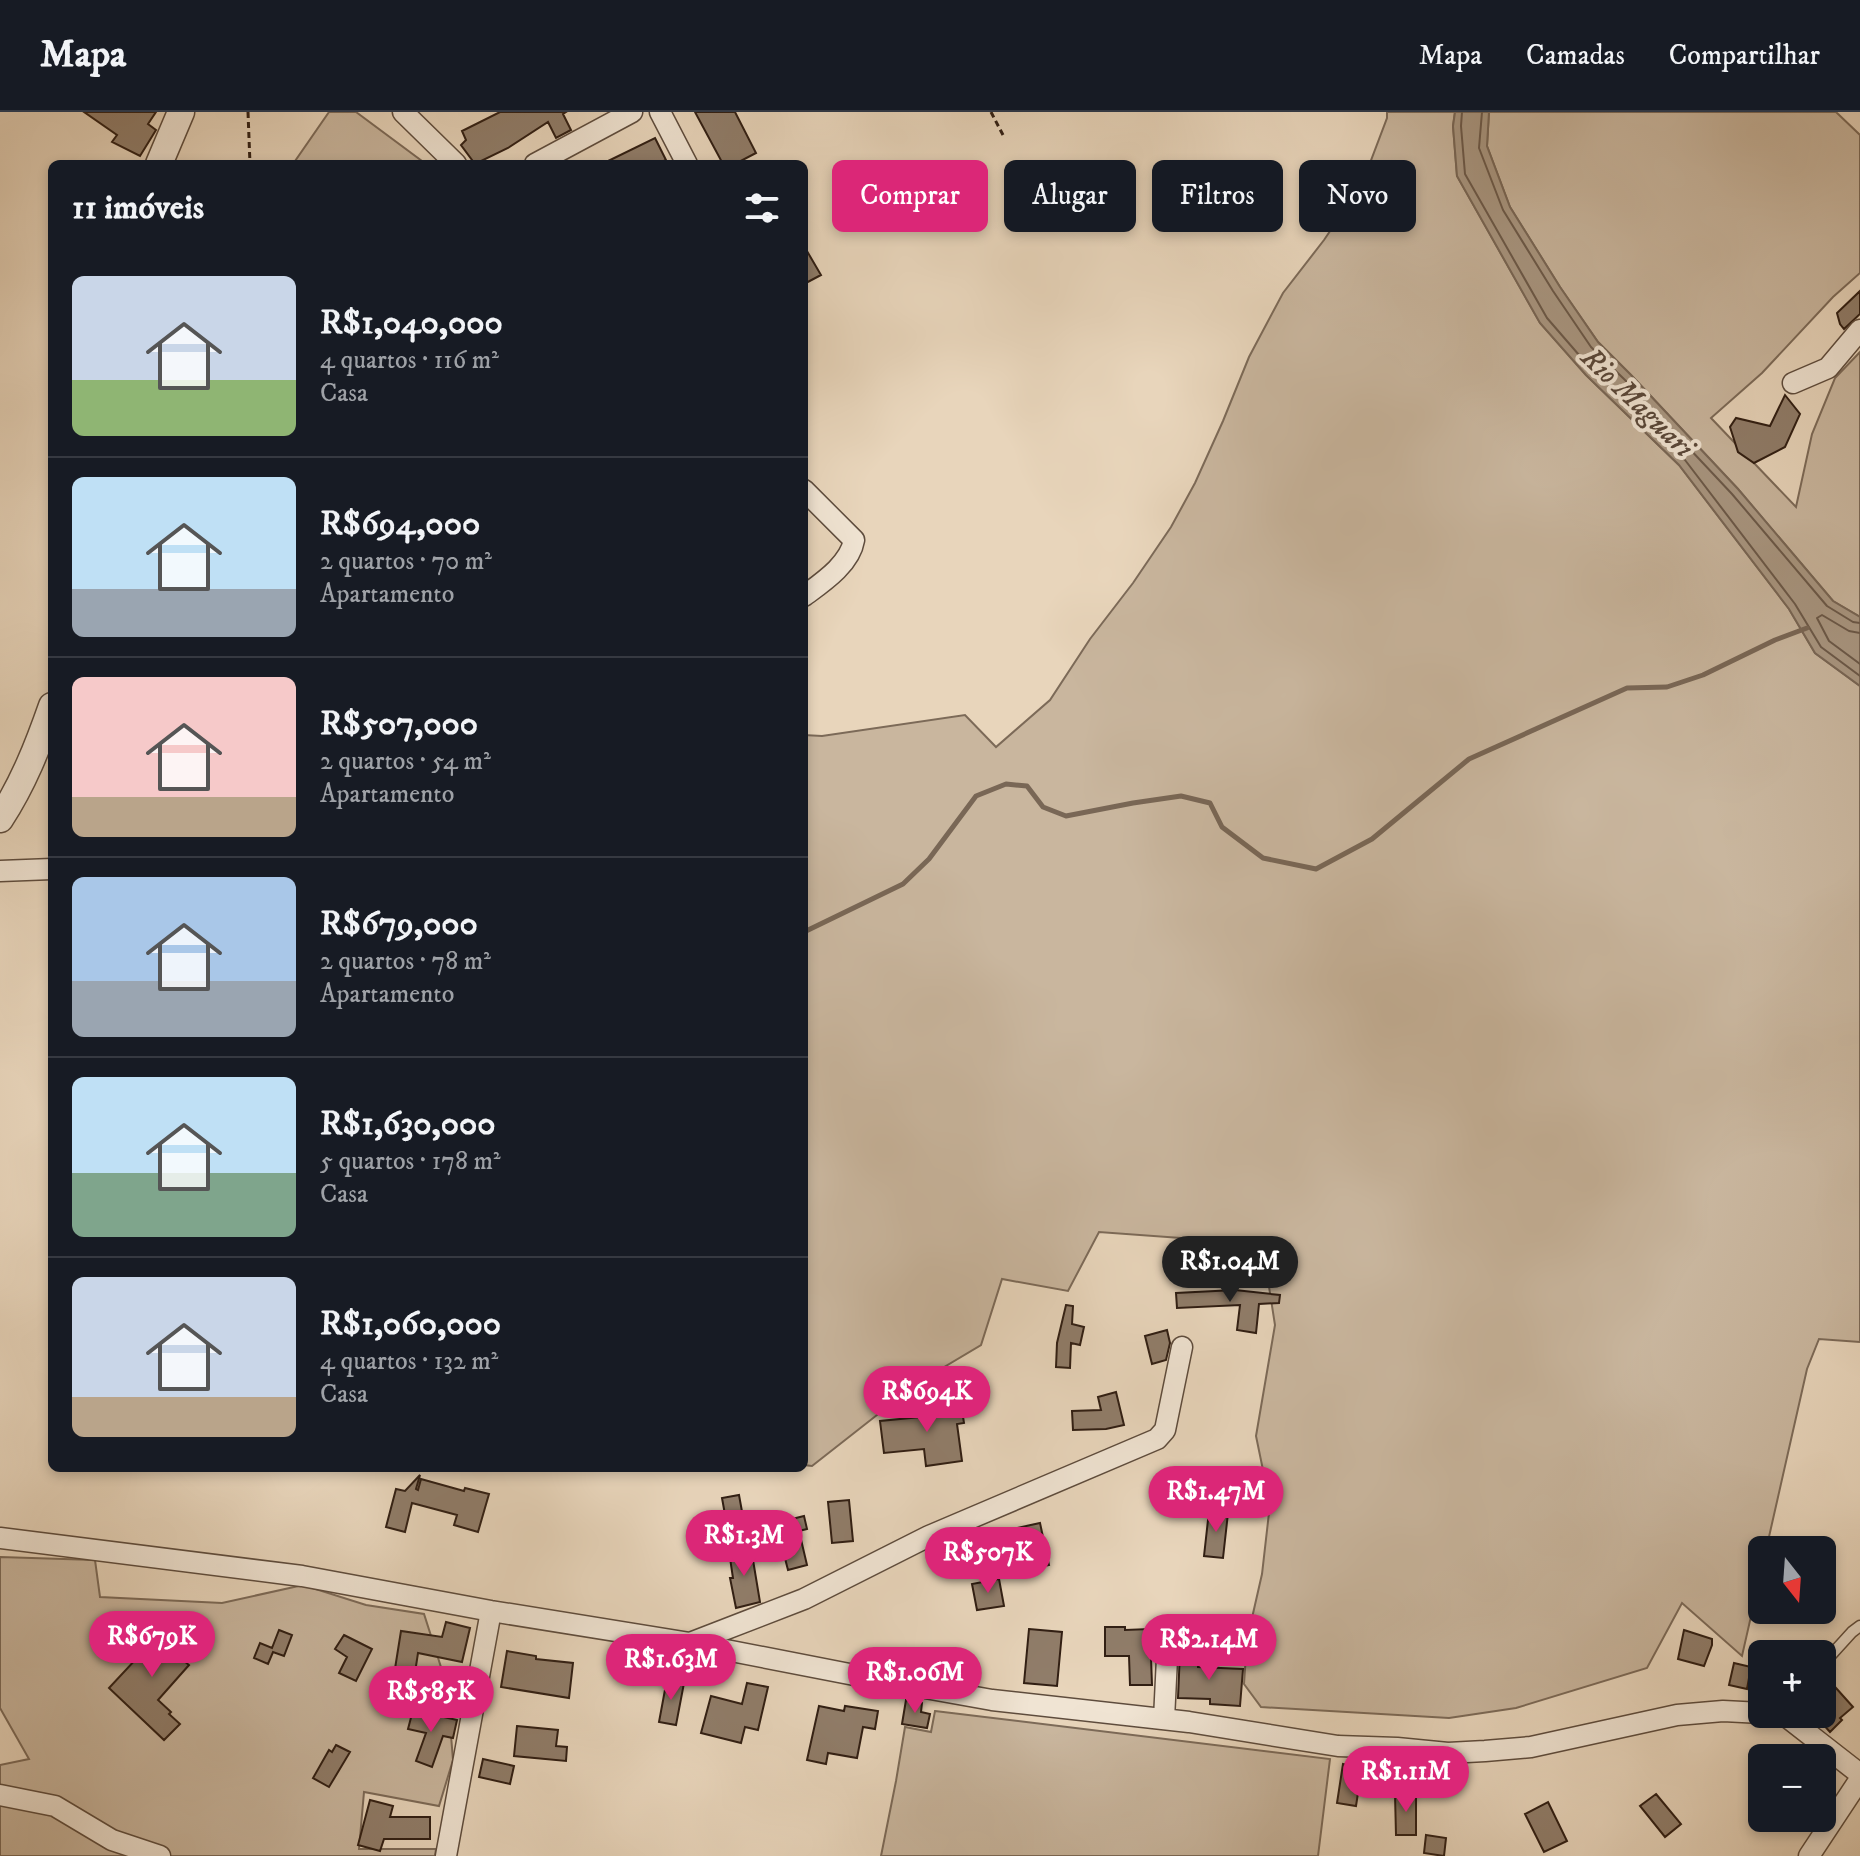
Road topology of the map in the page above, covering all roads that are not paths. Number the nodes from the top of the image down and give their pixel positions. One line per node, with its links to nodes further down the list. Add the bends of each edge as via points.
1 (403, 112): 6 (street)
2 (632, 112): 7 (street)
3 (660, 112): 8 (street)
4 (177, 114): 5 (street)
5 (160, 160)
6 (452, 160)
7 (542, 160)
8 (685, 160)
9 (1860, 330): 10 (street, via 1828,368)
10 (1793, 383)
11 (808, 494): 12 (street, via 854,540 852,552)
12 (808, 593)
13 (48, 717): 14 (street, via 33,758)
14 (4, 804)
15 (48, 869): 16 (street)
16 (0, 871)
17 (1182, 1347): 22 (street, via 1165,1430 1157,1439 929,1536 804,1599)
18 (0, 1538): 19 (street, via 302,1576)
19 (491, 1611): 22 (street); 30 (street)
20 (1860, 1626): 23 (lane)
21 (1168, 1638): 25 (street)
22 (690, 1643): 25 (street, via 992,1700)
23 (1836, 1650)
24 (1748, 1712): 25 (street, via 1677,1715 1531,1747 1448,1753 1338,1746)
25 (1164, 1719)
26 (1800, 1728): 27 (street)
27 (1860, 1776): 31 (street)
28 (0, 1795): 29 (street, via 55,1806 112,1840)
29 (160, 1856)
30 (446, 1856)
31 (1809, 1856)

